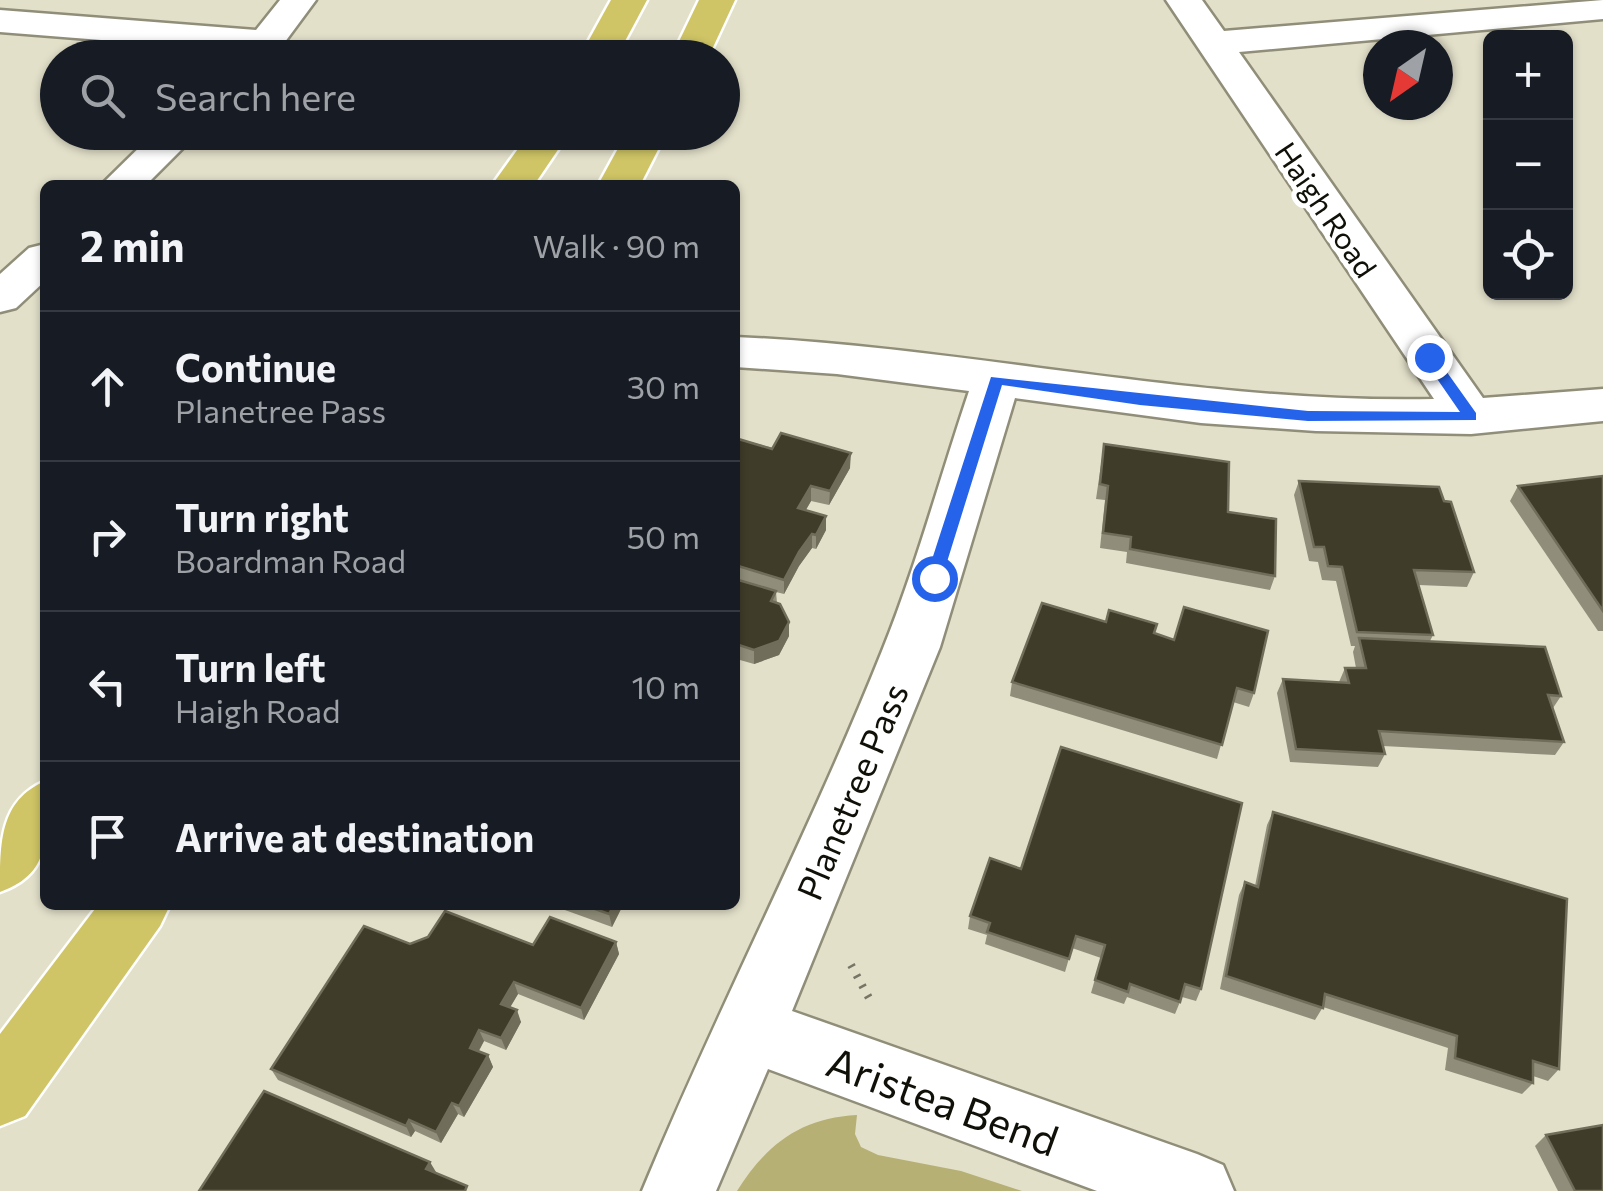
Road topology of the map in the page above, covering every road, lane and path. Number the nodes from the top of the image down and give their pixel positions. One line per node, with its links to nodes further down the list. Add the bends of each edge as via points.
1 (298, 0): 8 (street)
2 (629, 0): 9 (main road)
3 (717, 0): 10 (main road)
4 (1184, 0): 11 (street, Haigh Road)
5 (1603, 8): 11 (street)
6 (0, 21): 7 (street)
7 (170, 40)
8 (267, 40)
9 (607, 40)
10 (698, 40)
11 (1214, 43): 25 (street, Haigh Road)
12 (160, 150): 15 (street)
13 (537, 150): 16 (main road)
14 (638, 150): 17 (main road)
15 (127, 180)
16 (516, 180)
17 (622, 180)
18 (40, 261): 19 (street)
19 (0, 298)
20 (740, 333): 22 (street)
21 (740, 352): 22 (street)
22 (804, 354): 23 (street)
23 (996, 380): 25 (street, via 1269,413); 29 (street, Planetree Pass, via 912,647)
24 (1603, 406): 25 (street)
25 (1471, 417)
26 (40, 814): 27 (main road)
27 (0, 864)
28 (133, 910): 30 (main road)
29 (747, 1028): 31 (street, Planetree Pass); 32 (street, Aristea Bend)
30 (0, 1092)
31 (679, 1191)
32 (1196, 1191)

